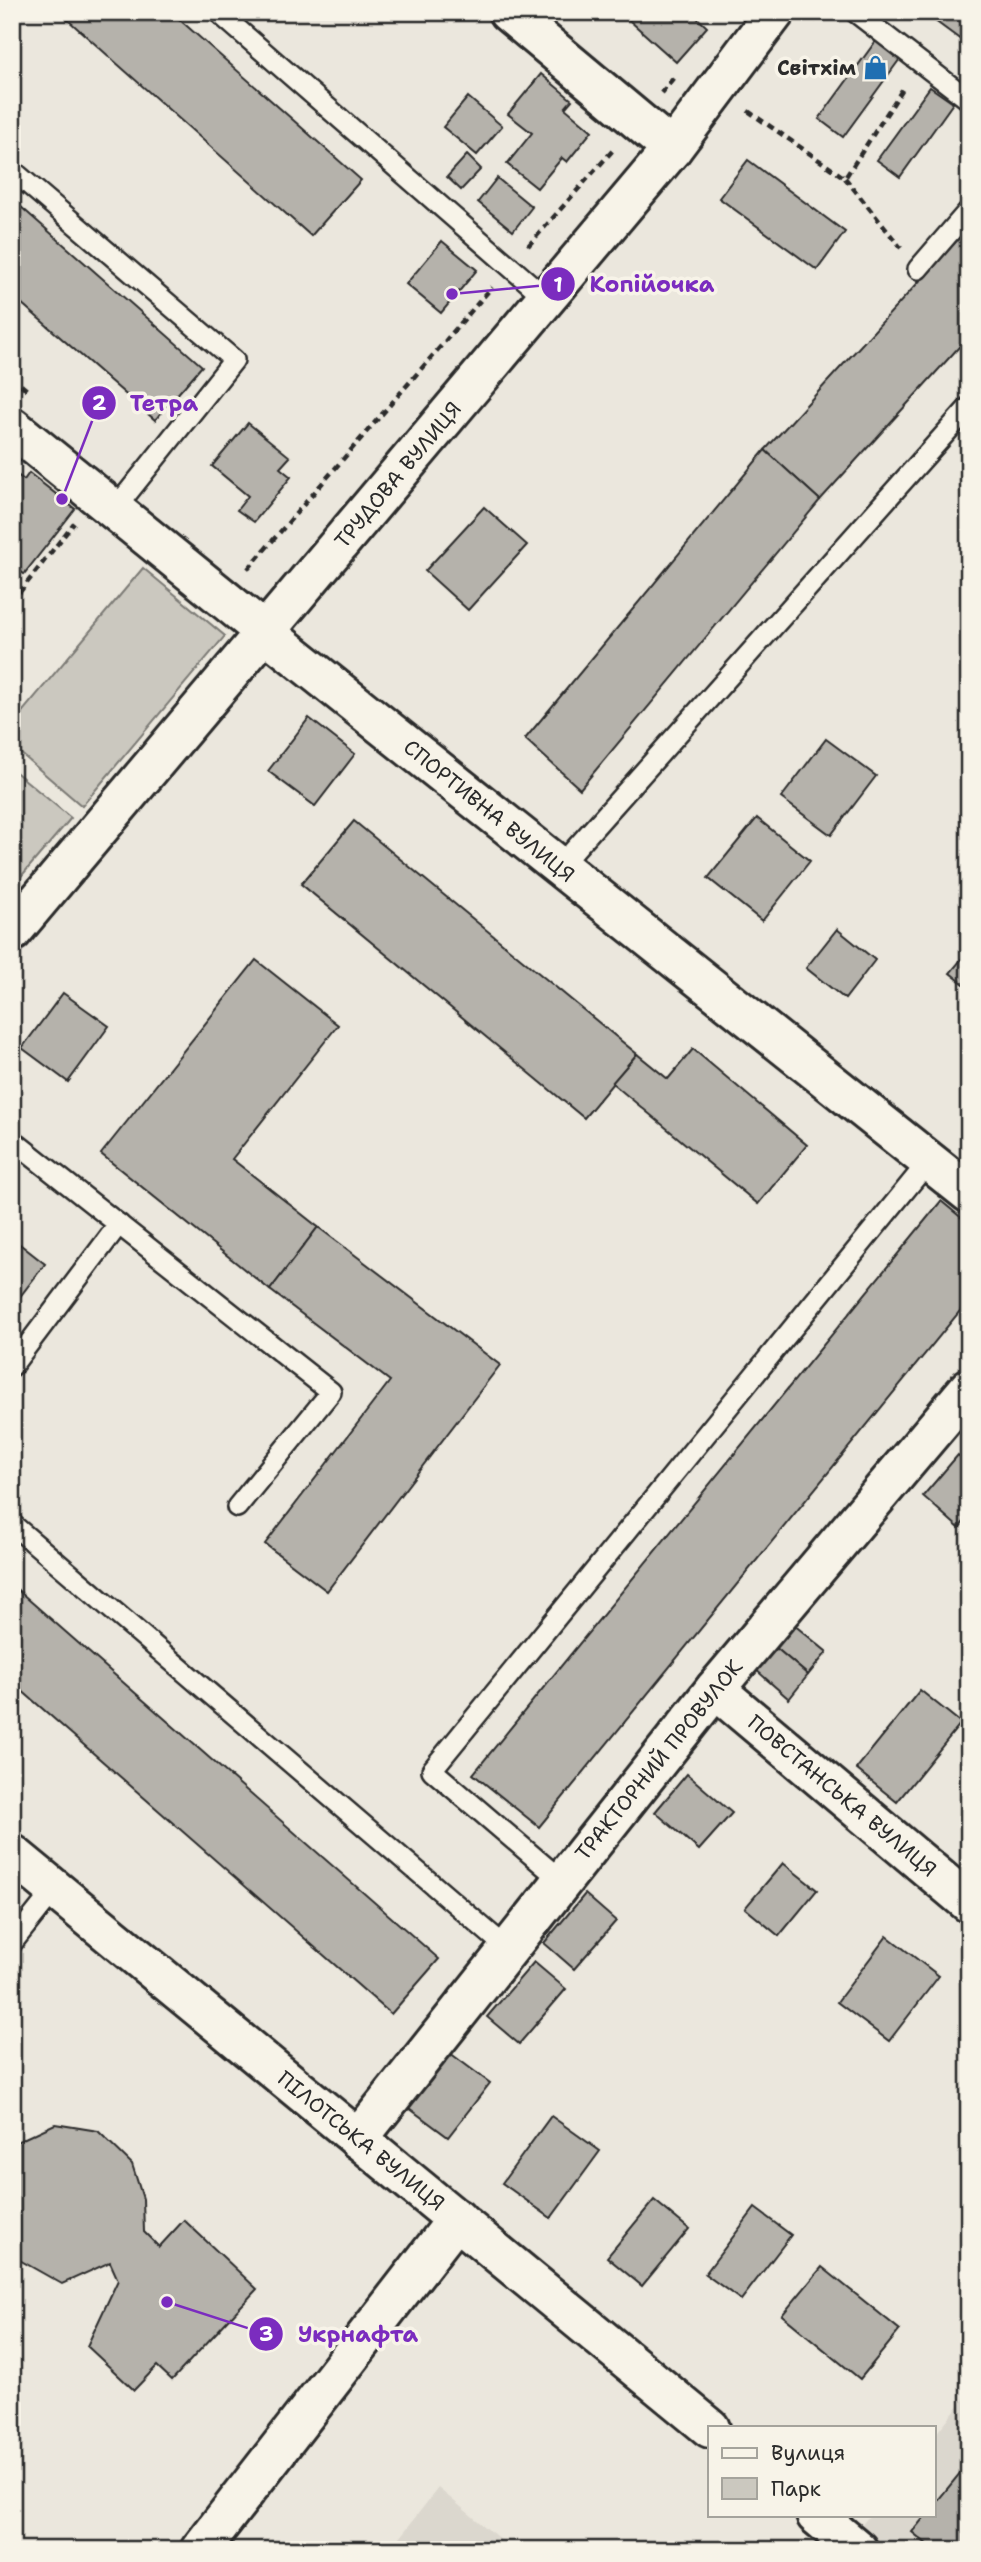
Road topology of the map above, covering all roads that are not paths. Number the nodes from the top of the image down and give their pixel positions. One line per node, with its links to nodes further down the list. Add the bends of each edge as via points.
1 (218, 12): 10 (lane)
2 (508, 12): 6 (street)
3 (775, 12): 6 (street, ТРУДОВА ВУЛИЦЯ)
4 (855, 12): 5 (lane)
5 (969, 100)
6 (672, 149): 10 (street, ТРУДОВА ВУЛИЦЯ)
7 (12, 170): 13 (lane, via 234,360)
8 (969, 210): 9 (lane)
9 (918, 269)
10 (546, 298): 14 (street, ТРУДОВА ВУЛИЦЯ)
11 (969, 407): 15 (lane)
12 (12, 427): 13 (street, СПОРТИВНА ВУЛИЦЯ)
13 (114, 510): 14 (street, СПОРТИВНА ВУЛИЦЯ)
14 (265, 633): 15 (street, СПОРТИВНА ВУЛИЦЯ); 16 (street, ТРУДОВА ВУЛИЦЯ)
15 (559, 867): 18 (street, СПОРТИВНА ВУЛИЦЯ)
16 (12, 932)
17 (12, 1140): 20 (lane)
18 (929, 1161): 19 (street, СПОРТИВНА ВУЛИЦЯ); 27 (lane, via 432,1770)
19 (969, 1193)
20 (119, 1224): 21 (lane); 23 (lane, via 331,1392)
21 (12, 1366)
22 (969, 1388): 25 (street, ТРАКТОРНИЙ ПРОВУЛОК)
23 (237, 1507)
24 (12, 1524): 31 (lane)
25 (715, 1689): 27 (street, ТРАКТОРНИЙ ПРОВУЛОК); 29 (street, ПОВСТАНСЬКА ВУЛИЦЯ)
26 (12, 1854): 28 (street, ПІЛОТСЬКА ВУЛИЦЯ)
27 (562, 1881): 31 (street, ТРАКТОРНИЙ ПРОВУЛОК)
28 (55, 1889): 30 (lane); 32 (street, ПІЛОТСЬКА ВУЛИЦЯ)
29 (969, 1903)
30 (12, 1943)
31 (508, 1950): 32 (street, ТРАКТОРНИЙ ПРОВУЛОК)
32 (358, 2139): 33 (street, ПІЛОТСЬКА ВУЛИЦЯ)
33 (457, 2219): 34 (street, ПІЛОТСЬКА ВУЛИЦЯ); 36 (street)
34 (708, 2426)
35 (817, 2516): 37 (street)
36 (200, 2550)
37 (858, 2550)

